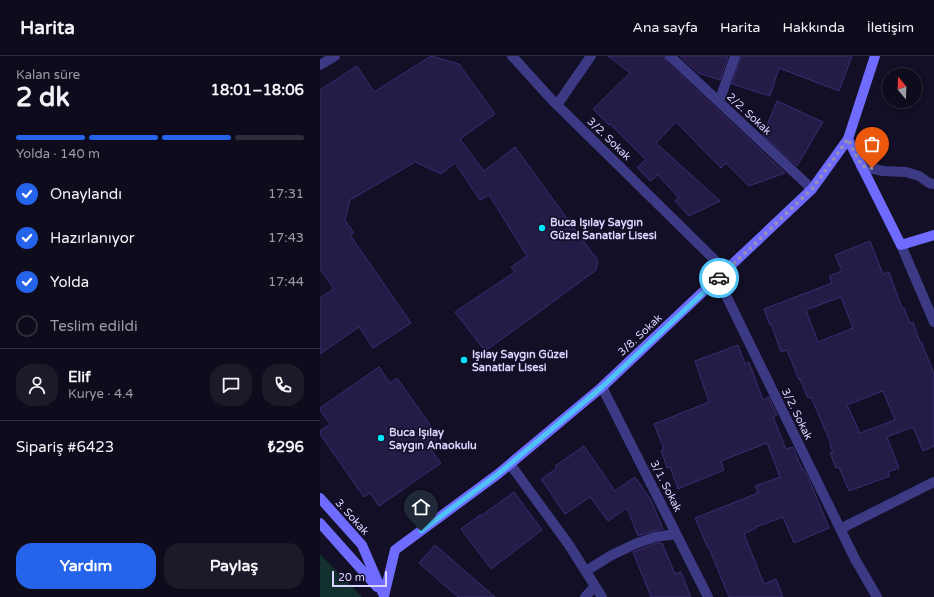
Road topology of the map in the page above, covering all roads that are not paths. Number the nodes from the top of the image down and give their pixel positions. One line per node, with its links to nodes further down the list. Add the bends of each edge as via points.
1 (335, 56): 7 (street)
2 (512, 56): 9 (street, 3/2. Sokak)
3 (591, 56): 9 (street)
4 (670, 56): 8 (street, 2/2. Sokak)
5 (735, 56): 8 (street)
6 (875, 56): 10 (main road, 3/8. Sokak)
7 (320, 65)
8 (719, 102): 13 (street, 2/2. Sokak)
9 (557, 105): 16 (street, 3/2. Sokak)
10 (848, 139): 11 (main road); 13 (main road, 3/8. Sokak)
11 (862, 166): 12 (street, via 906,172); 15 (main road)
12 (934, 184)
13 (812, 189): 16 (main road, 3/8. Sokak)
14 (934, 235): 15 (main road)
15 (901, 245): 18 (street)
16 (726, 271): 17 (main road, 3/8. Sokak)
17 (718, 278): 19 (main road, 3/8. Sokak); 24 (street, 3/2. Sokak)
18 (934, 322)
19 (602, 387): 20 (main road, 3/8. Sokak); 25 (street, 3/1. Sokak)
20 (510, 464): 26 (street); 28 (main road, 3/8. Sokak, via 395,550)
21 (934, 482): 24 (street)
22 (320, 498): 28 (main road, 3. Sokak, via 362,545)
23 (320, 523): 28 (main road)
24 (840, 529): 32 (street, 3/2. Sokak)
25 (676, 534): 26 (street, via 655,537 635,544); 31 (street, 3/1. Sokak)
26 (586, 571): 27 (street)
27 (595, 586): 29 (street); 30 (street)
28 (385, 596)
29 (585, 597)
30 (602, 597)
31 (708, 597)
32 (877, 597)

